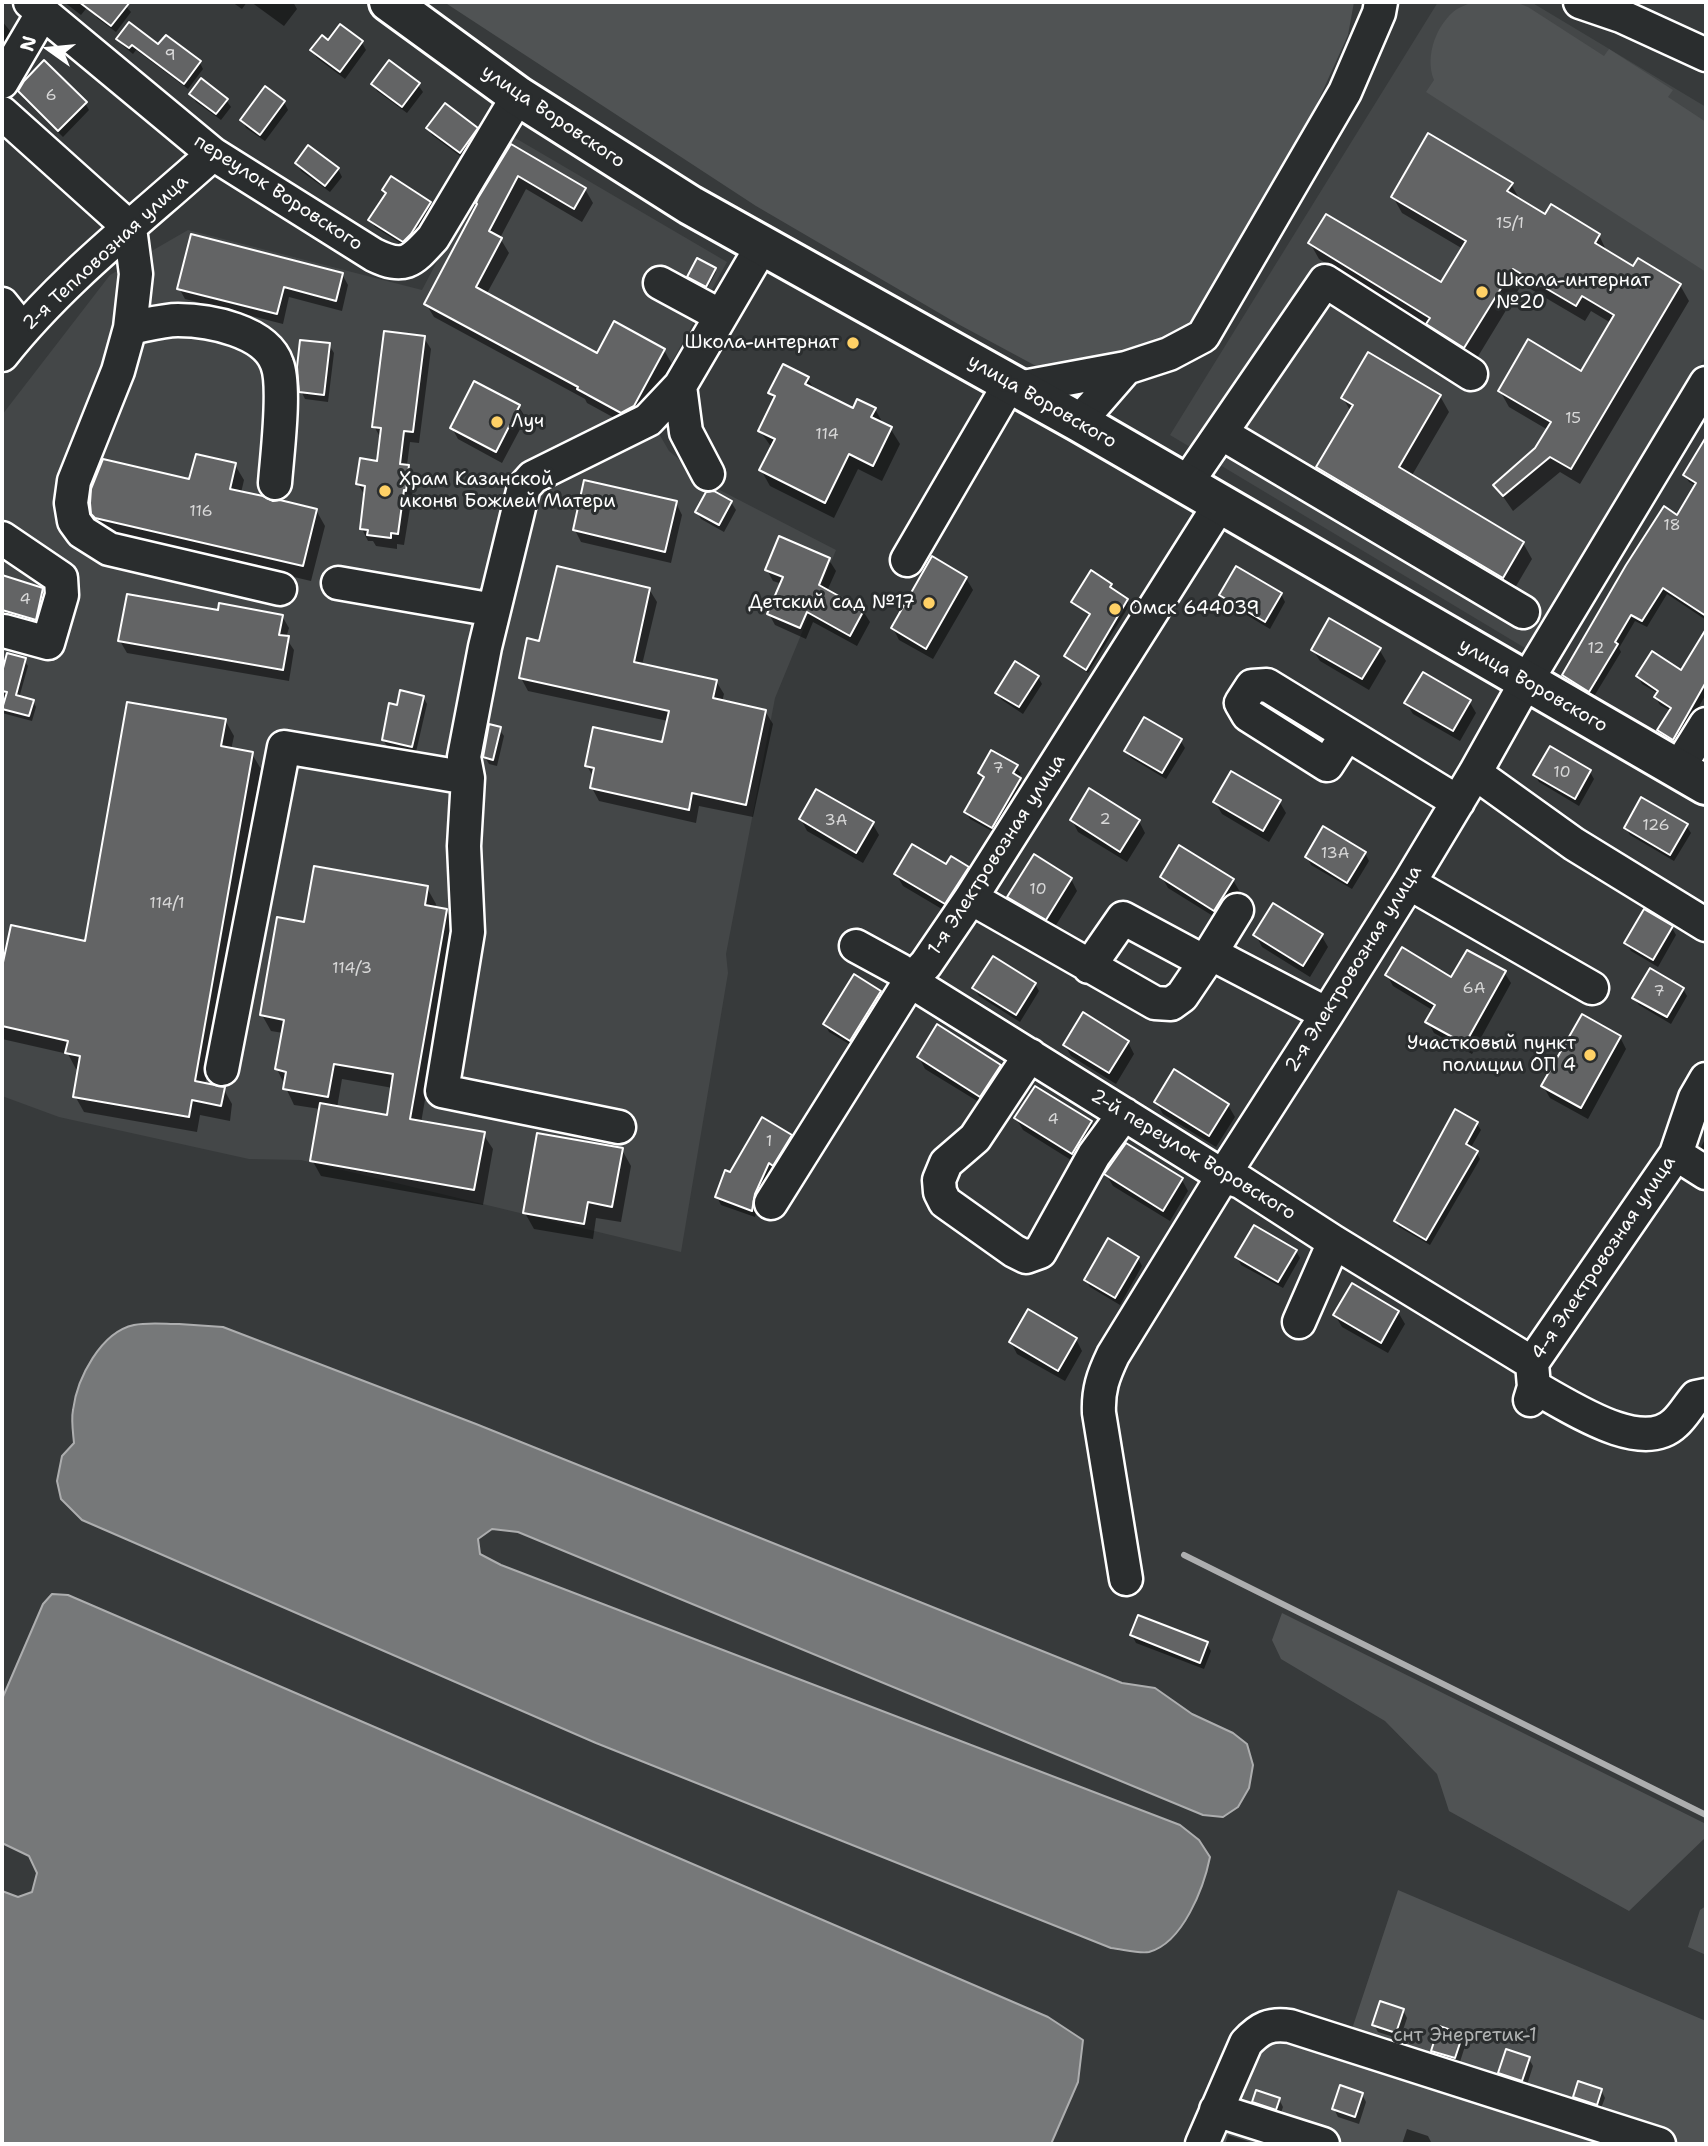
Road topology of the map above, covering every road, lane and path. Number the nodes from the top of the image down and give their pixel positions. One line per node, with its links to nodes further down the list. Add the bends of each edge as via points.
1 (389, 2): 8 (main road, улица Воровского)
2 (1381, 2): 19 (street, via 1345,92 1203,336 1169,354)
3 (1580, 2): 5 (street)
4 (36, 7): 7 (street); 10 (street, переулок Воровского)
5 (1623, 9): 6 (street)
6 (1706, 55)
7 (2, 82)
8 (518, 96): 10 (street, переулок Воровского, via 433,238 417,256 403,263 374,255); 12 (main road, улица Воровского)
9 (2, 113): 11 (street)
10 (213, 154): 11 (street, 2-я Тепловозная улица)
11 (130, 228): 16 (street, via 136,274); 17 (street, 2-я Тепловозная улица)
12 (762, 246): 15 (street); 22 (main road, улица Воровского)
13 (660, 283): 15 (street)
14 (2, 304): 17 (street)
15 (721, 316): 23 (street)
16 (130, 328): 27 (street, via 178,320 207,323 238,330 265,344 277,363 281,385); 33 (street, via 118,371 74,481 74,521 82,532 109,549)
17 (22, 329): 18 (street, 2-я Тепловозная улица)
18 (2, 355)
19 (1126, 368): 22 (street); 24 (street)
20 (1471, 374): 25 (street, via 1325,281)
21 (1706, 383): 37 (street, 2-я Электровозная улица)
22 (1014, 385): 24 (main road, улица Воровского); 31 (street)
23 (680, 386): 26 (street, via 686,432); 34 (street, via 648,420 533,477 524,487)
24 (1079, 422): 28 (main road, улица Воровского)
25 (1221, 433): 28 (street); 35 (street)
26 (708, 474)
27 (275, 483)
28 (1186, 484): 29 (main road, улица Воровского)
29 (1220, 504): 37 (main road, улица Воровского); 45 (street, 1-я Электровозная улица)
30 (2, 538): 36 (street, via 61,578 62,595 48,643)
31 (907, 560)
32 (338, 583): 34 (street)
33 (280, 589)
34 (494, 610): 42 (street, via 464,757)
35 (1523, 612)
36 (4, 631)
37 (1525, 682): 40 (street, 2-я Электровозная улица); 41 (main road, улица Воровского)
38 (1706, 724): 41 (street)
39 (1347, 734): 43 (street)
40 (1475, 773): 43 (street, 2-я Электровозная улица); 47 (street, via 1574,844)
41 (1692, 777)
42 (468, 778): 55 (street, via 284,747); 58 (street, via 464,846 468,932 442,1091)
43 (1458, 802): 44 (street, 2-я Электровозная улица)
44 (1409, 883): 52 (street); 53 (street, 2-я Электровозная улица)
45 (971, 898): 50 (street); 51 (street, 1-я Электровозная улица)
46 (1237, 910): 49 (street)
47 (1706, 925)
48 (856, 946): 51 (street, 2-й переулок Воровского, via 900,970)
49 (1208, 958): 50 (street, via 1182,996 1171,1004 1155,1003); 50 (street, via 1124,918); 53 (street)
50 (1089, 967)
51 (910, 981): 54 (street, 2-й переулок Воровского); 62 (street, 1-я Электровозная улица)
52 (1592, 988)
53 (1328, 1014): 61 (street, 2-я Электровозная улица)
54 (1030, 1055): 57 (street, 2-й переулок Воровского); 57 (street, via 975,1138 946,1163 939,1181 944,1202 1013,1251 1026,1257 1040,1252 1094,1155)
55 (222, 1069)
56 (1706, 1079): 59 (street, 4-я Электровозная улица)
57 (1124, 1114): 61 (street, 2-й переулок Воровского)
58 (619, 1127)
59 (1676, 1154): 60 (street); 65 (street, 4-я Электровозная улица)
60 (1706, 1173)
61 (1223, 1176): 63 (street, 2-й переулок Воровского, via 1241,1182); 67 (street, 2-я Электровозная улица, via 1113,1355 1098,1392)
62 (771, 1203)
63 (1334, 1242): 64 (street); 65 (street, 2-й переулок Воровского)
64 (1299, 1322)
65 (1532, 1383): 66 (street, 2-й переулок Воровского, via 1588,1417 1634,1434 1654,1434 1674,1424 1696,1397)
66 (1706, 1395)
67 (1126, 1579)
68 (1216, 2110): 69 (street); 70 (street); 71 (street, via 1246,2043 1258,2030 1273,2024)
69 (1202, 2144)
70 (1323, 2144)
71 (1659, 2144)

